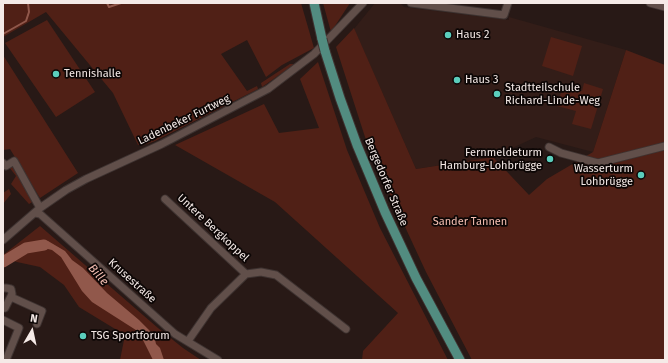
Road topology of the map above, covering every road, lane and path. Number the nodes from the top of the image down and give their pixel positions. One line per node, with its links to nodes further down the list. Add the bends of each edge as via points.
1 (314, 3): 7 (main road, Bergedorfer Straße)
2 (363, 3): 7 (street, Ladenbeker Furtweg)
3 (411, 3): 4 (street, via 504,15)
4 (508, 3)
5 (650, 3): 6 (street)
6 (665, 7)
7 (326, 43): 12 (street, Ladenbeker Furtweg, via 302,65 268,89 162,144 86,179); 24 (main road, Bergedorfer Straße, via 340,98 385,212 416,278)
8 (665, 146): 9 (street, via 598,163)
9 (549, 147)
10 (3, 163): 12 (street, via 6,166 14,161)
11 (165, 198): 14 (street, Untere Bergkoppel)
12 (38, 210): 13 (street, Ladenbeker Furtweg); 21 (street, Krusestraße, via 175,334)
13 (3, 240)
14 (246, 274): 20 (street, Untere Bergkoppel, via 261,272 276,275); 21 (street, Untere Bergkoppel, via 211,308)
15 (3, 288): 16 (street, via 11,290)
16 (10, 297): 17 (street); 19 (street, via 42,311)
17 (4, 310)
18 (3, 320): 22 (street, via 19,328)
19 (37, 324)
20 (346, 329)
21 (188, 342): 23 (street, Krusestraße)
22 (6, 360)
23 (218, 360)
24 (460, 360)

